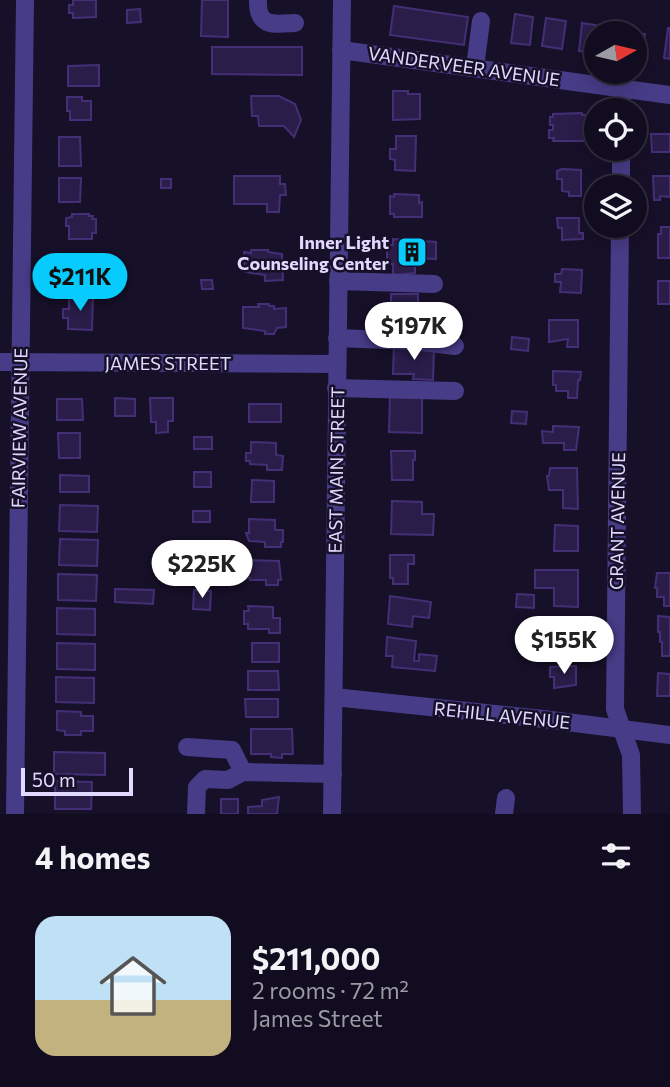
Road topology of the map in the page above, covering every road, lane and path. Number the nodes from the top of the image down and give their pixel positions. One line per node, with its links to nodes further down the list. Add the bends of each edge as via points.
1 (25, 0): 16 (street, FAIRVIEW AVENUE)
2 (258, 0): 5 (street, via 258,10 270,24)
3 (342, 0): 6 (street, EAST MAIN STREET)
4 (481, 21): 7 (street)
5 (295, 23)
6 (341, 50): 7 (street, VANDERVEER AVENUE); 12 (street, EAST MAIN STREET)
7 (475, 67): 8 (street, VANDERVEER AVENUE)
8 (622, 88): 9 (street, VANDERVEER AVENUE); 10 (street)
9 (670, 95)
10 (622, 98)
11 (620, 238): 22 (street, GRANT AVENUE, via 615,709)
12 (338, 281): 13 (street); 14 (street, EAST MAIN STREET)
13 (434, 284)
14 (337, 338): 15 (street); 18 (street, EAST MAIN STREET)
15 (456, 346)
16 (20, 361): 17 (street, JAMES STREET); 18 (street, JAMES STREET); 27 (street, FAIRVIEW AVENUE)
17 (0, 362)
18 (337, 364): 19 (street, EAST MAIN STREET)
19 (336, 388): 20 (street); 21 (street, EAST MAIN STREET)
20 (455, 391)
21 (334, 697): 22 (street, REHILL AVENUE); 26 (street, EAST MAIN STREET)
22 (623, 730): 23 (street, REHILL AVENUE); 31 (street, GRANT AVENUE, via 631,755)
23 (670, 735)
24 (187, 747): 25 (street, via 232,750)
25 (243, 772): 26 (street); 29 (street, via 228,780 205,779 197,788)
26 (333, 774): 30 (street, EAST MAIN STREET)
27 (8, 790): 28 (street, FAIRVIEW AVENUE)
28 (15, 814)
29 (196, 814)
30 (332, 814)
31 (632, 814)

